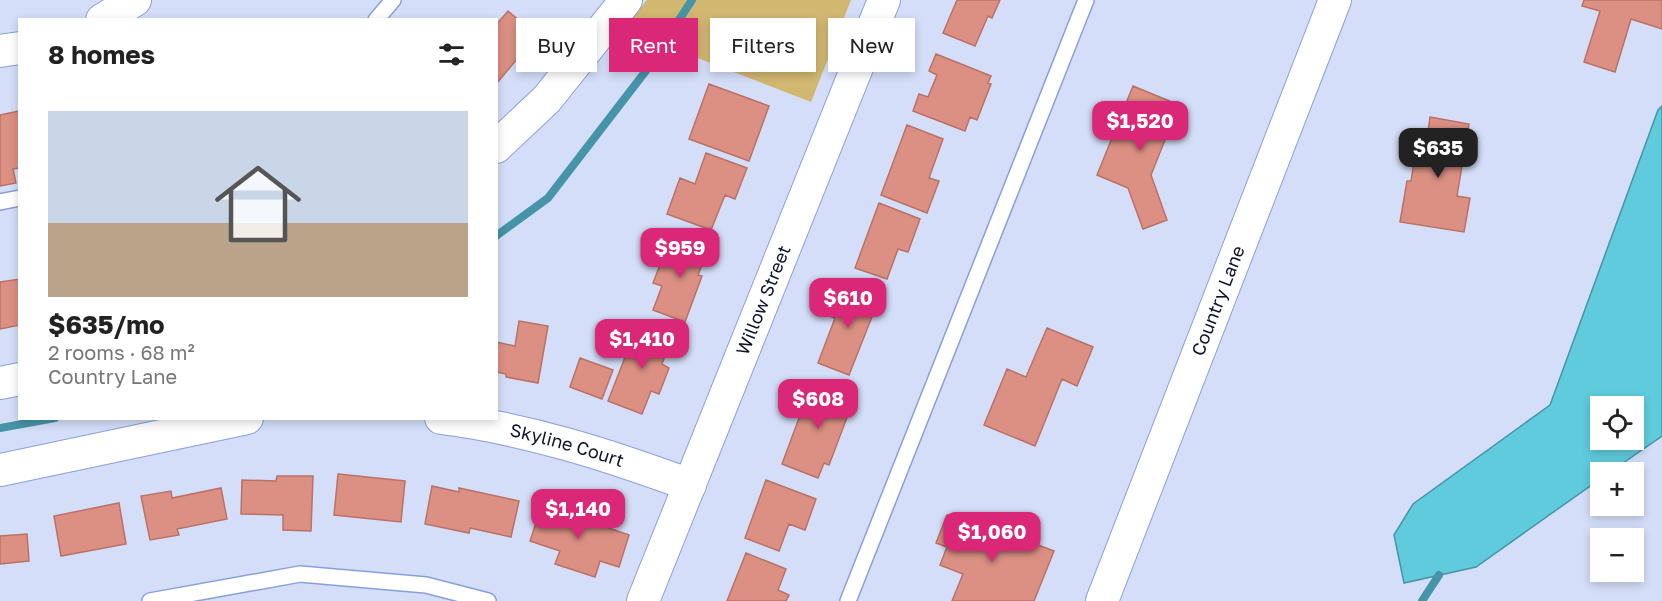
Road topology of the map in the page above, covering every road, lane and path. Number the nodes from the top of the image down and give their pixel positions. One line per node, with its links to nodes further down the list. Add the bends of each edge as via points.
1 (135, 0): 7 (street)
2 (393, 0): 8 (lane)
3 (626, 0): 11 (street, via 547,99)
4 (884, 0): 19 (street, Willow Street)
5 (1086, 0): 23 (lane)
6 (1335, 0): 24 (street, Country Lane)
7 (105, 18)
8 (378, 18)
9 (18, 48): 10 (street)
10 (0, 51)
11 (498, 145)
12 (18, 198): 13 (lane)
13 (0, 202)
14 (18, 379): 15 (street)
15 (0, 383)
16 (238, 420): 18 (street)
17 (454, 420): 19 (street, Skyline Court, via 574,444)
18 (0, 470)
19 (690, 484): 22 (street, Willow Street)
20 (150, 601): 21 (lane, via 300,574 426,585)
21 (488, 601)
22 (643, 601)
23 (848, 601)
24 (1102, 601)

